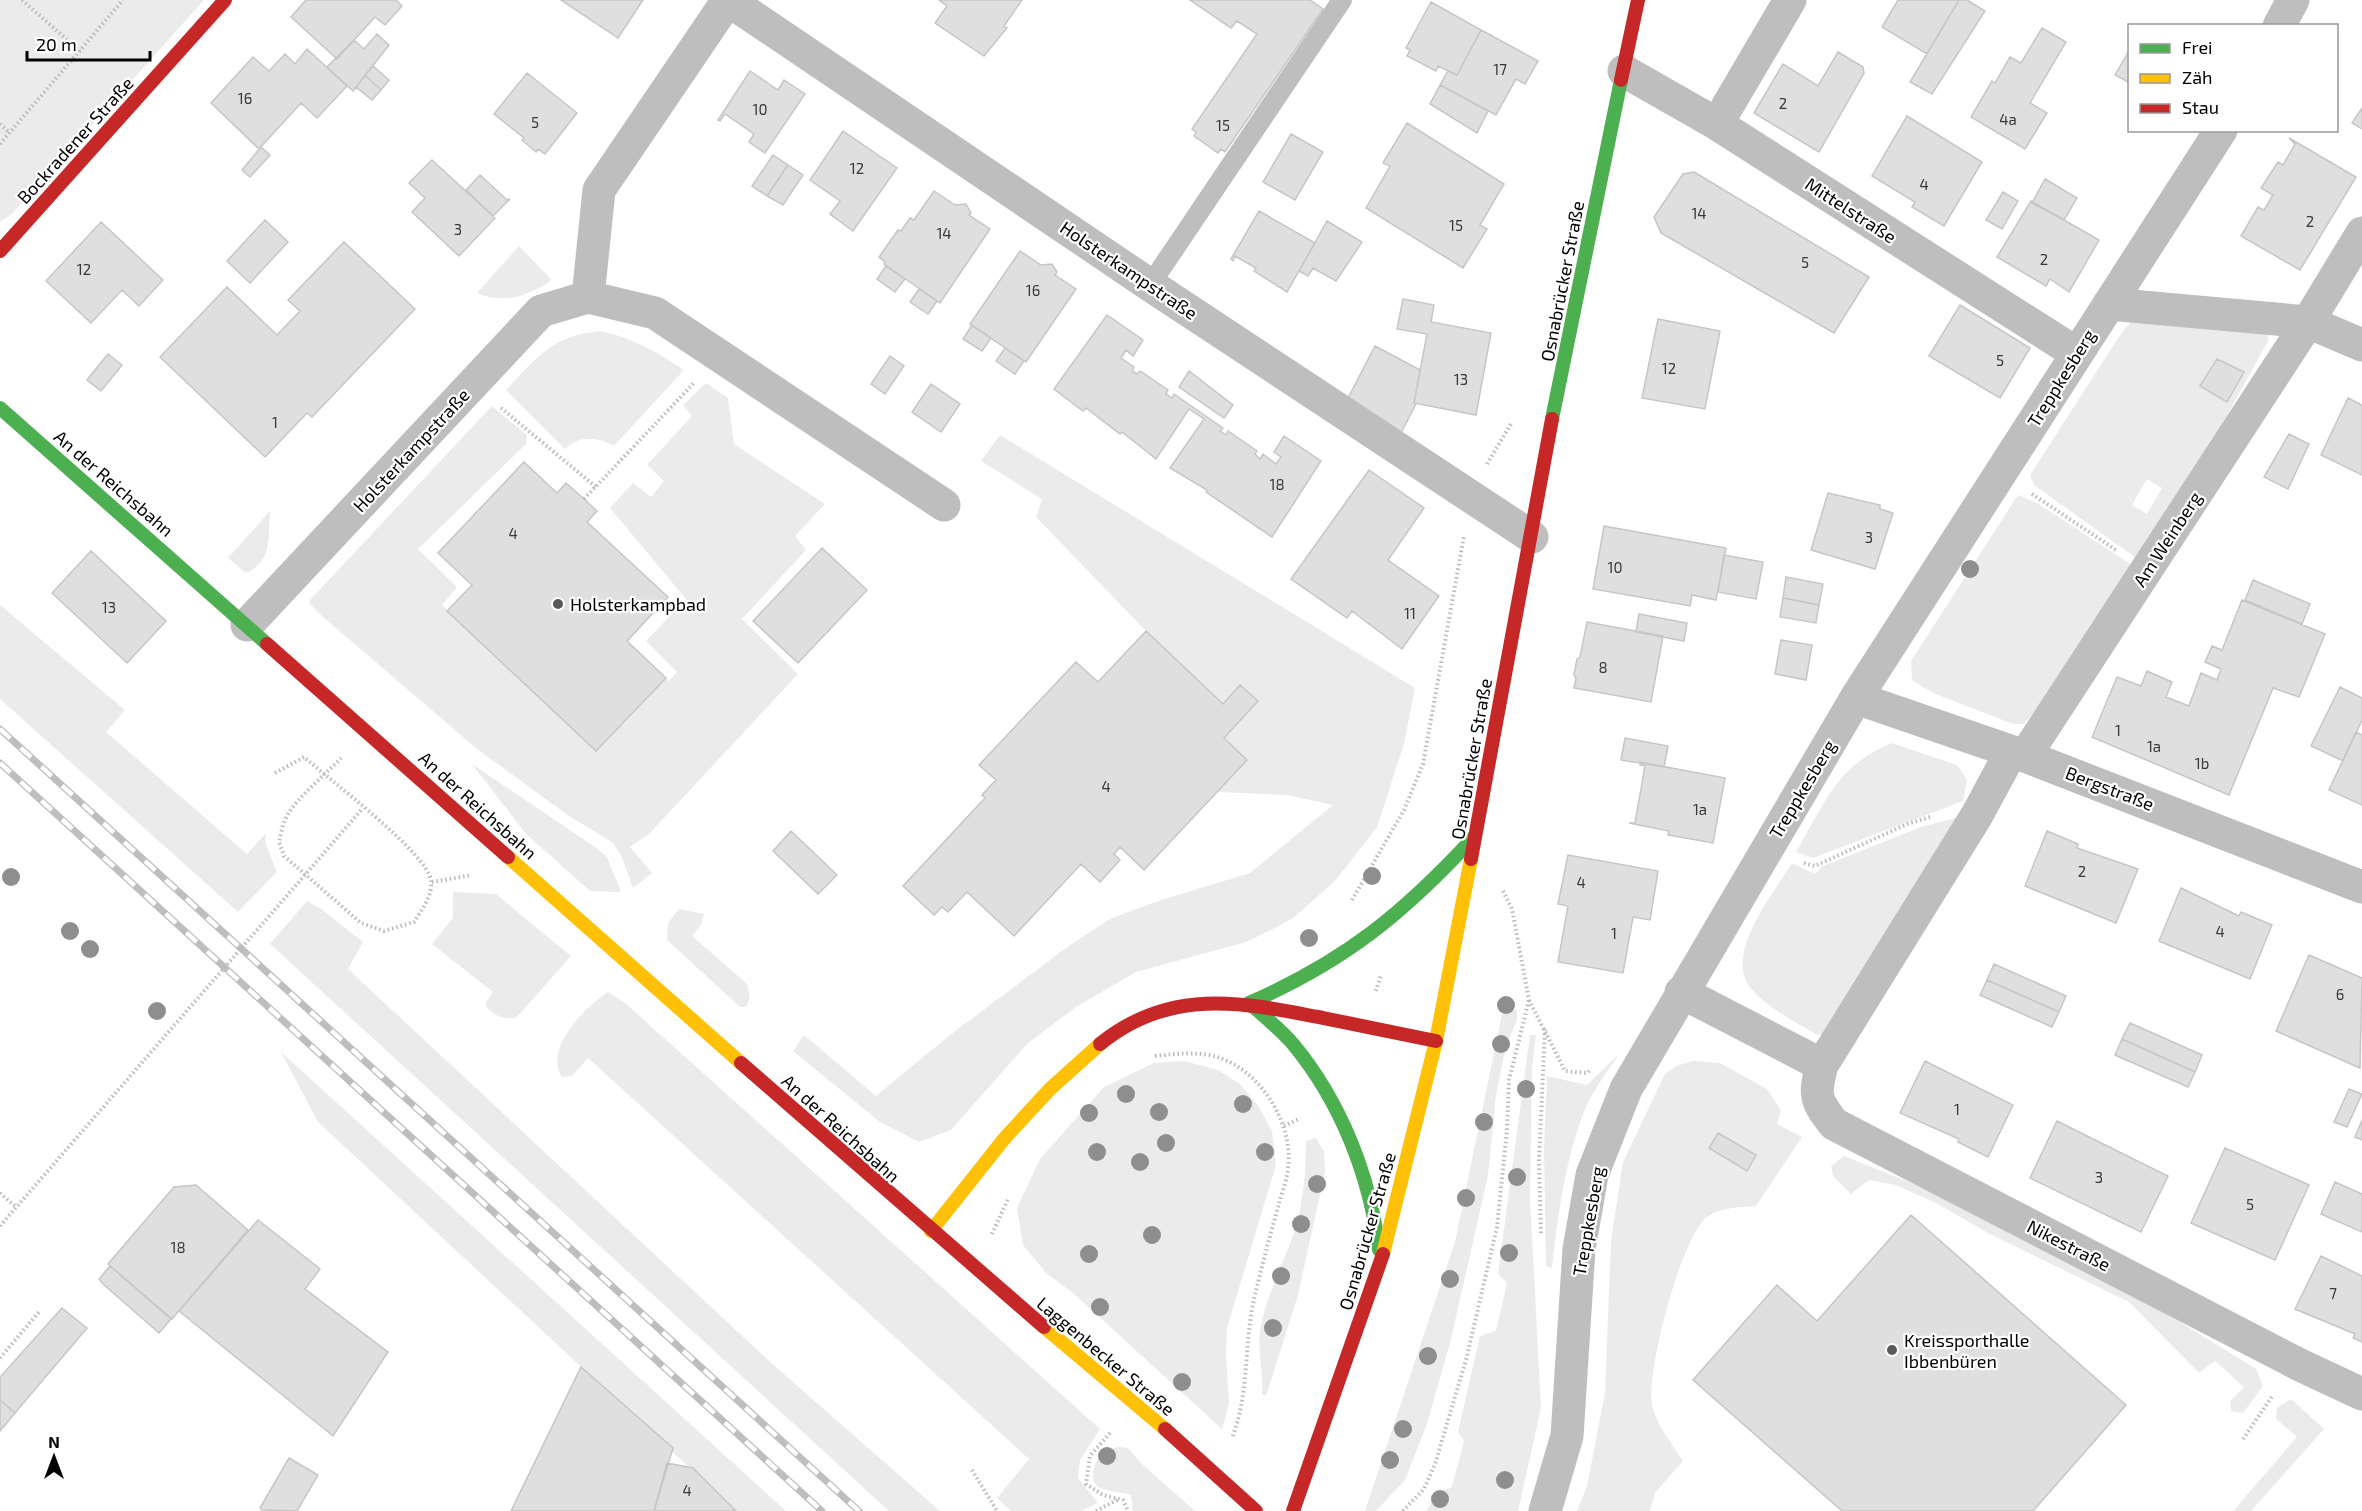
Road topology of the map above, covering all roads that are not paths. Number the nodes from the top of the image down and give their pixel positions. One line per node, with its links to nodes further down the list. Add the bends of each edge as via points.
1 (225, 0): 12 (street, Bockradener Straße)
2 (728, 0): 13 (street, Holsterkampstraße); 14 (street, Holsterkampstraße, via 599,190)
3 (1342, 0): 13 (lane)
4 (1638, 0): 8 (street, Osnabrücker Straße)
5 (1790, 0): 9 (street)
6 (2293, 0): 7 (street)
7 (2280, 24)
8 (1624, 71): 9 (street, Mittelstraße); 21 (street, Osnabrücker Straße, via 1569,327)
9 (1717, 124): 18 (street, Mittelstraße)
10 (2220, 132): 15 (street, Treppkesberg)
11 (2362, 233): 16 (street, Am Weinberg)
12 (0, 251)
13 (1150, 285): 21 (street, Holsterkampstraße)
14 (588, 297): 20 (street, via 655,313); 22 (street, Holsterkampstraße, via 541,311)
15 (2109, 304): 16 (street); 18 (street, Treppkesberg)
16 (2308, 322): 17 (street); 24 (street, Am Weinberg, via 2146,571)
17 (2362, 345)
18 (2076, 353): 23 (street, Treppkesberg)
19 (0, 408): 22 (street, An der Reichsbahn)
20 (944, 505)
21 (1532, 537): 25 (street, Osnabrücker Straße)
22 (247, 625): 31 (street, An der Reichsbahn)
23 (1856, 698): 24 (street, Bergstraße); 27 (street, Treppkesberg)
24 (2018, 754): 26 (street, Bergstraße); 30 (street, Nikestraße)
25 (1477, 834): 28 (street, via 1442,873 1363,940 1305,978); 29 (street, Osnabrücker Straße)
26 (2362, 887)
27 (1681, 992): 30 (street); 36 (street, Treppkesberg, via 1626,1089 1592,1175 1580,1249 1567,1436)
28 (1249, 1002): 29 (street); 31 (street, via 1190,1004 1149,1014 1103,1041 1050,1089 1004,1139); 32 (street, via 1291,1042 1332,1102 1378,1227)
29 (1436, 1041): 32 (street, Osnabrücker Straße)
30 (1822, 1065): 33 (street, Nikestraße, via 1815,1093 1834,1124)
31 (931, 1231): 34 (street, Laggenbecker Straße, bridge)
32 (1380, 1264): 35 (street, Osnabrücker Straße)
33 (2362, 1394)
34 (1256, 1511)
35 (1293, 1511)
36 (1545, 1511)

